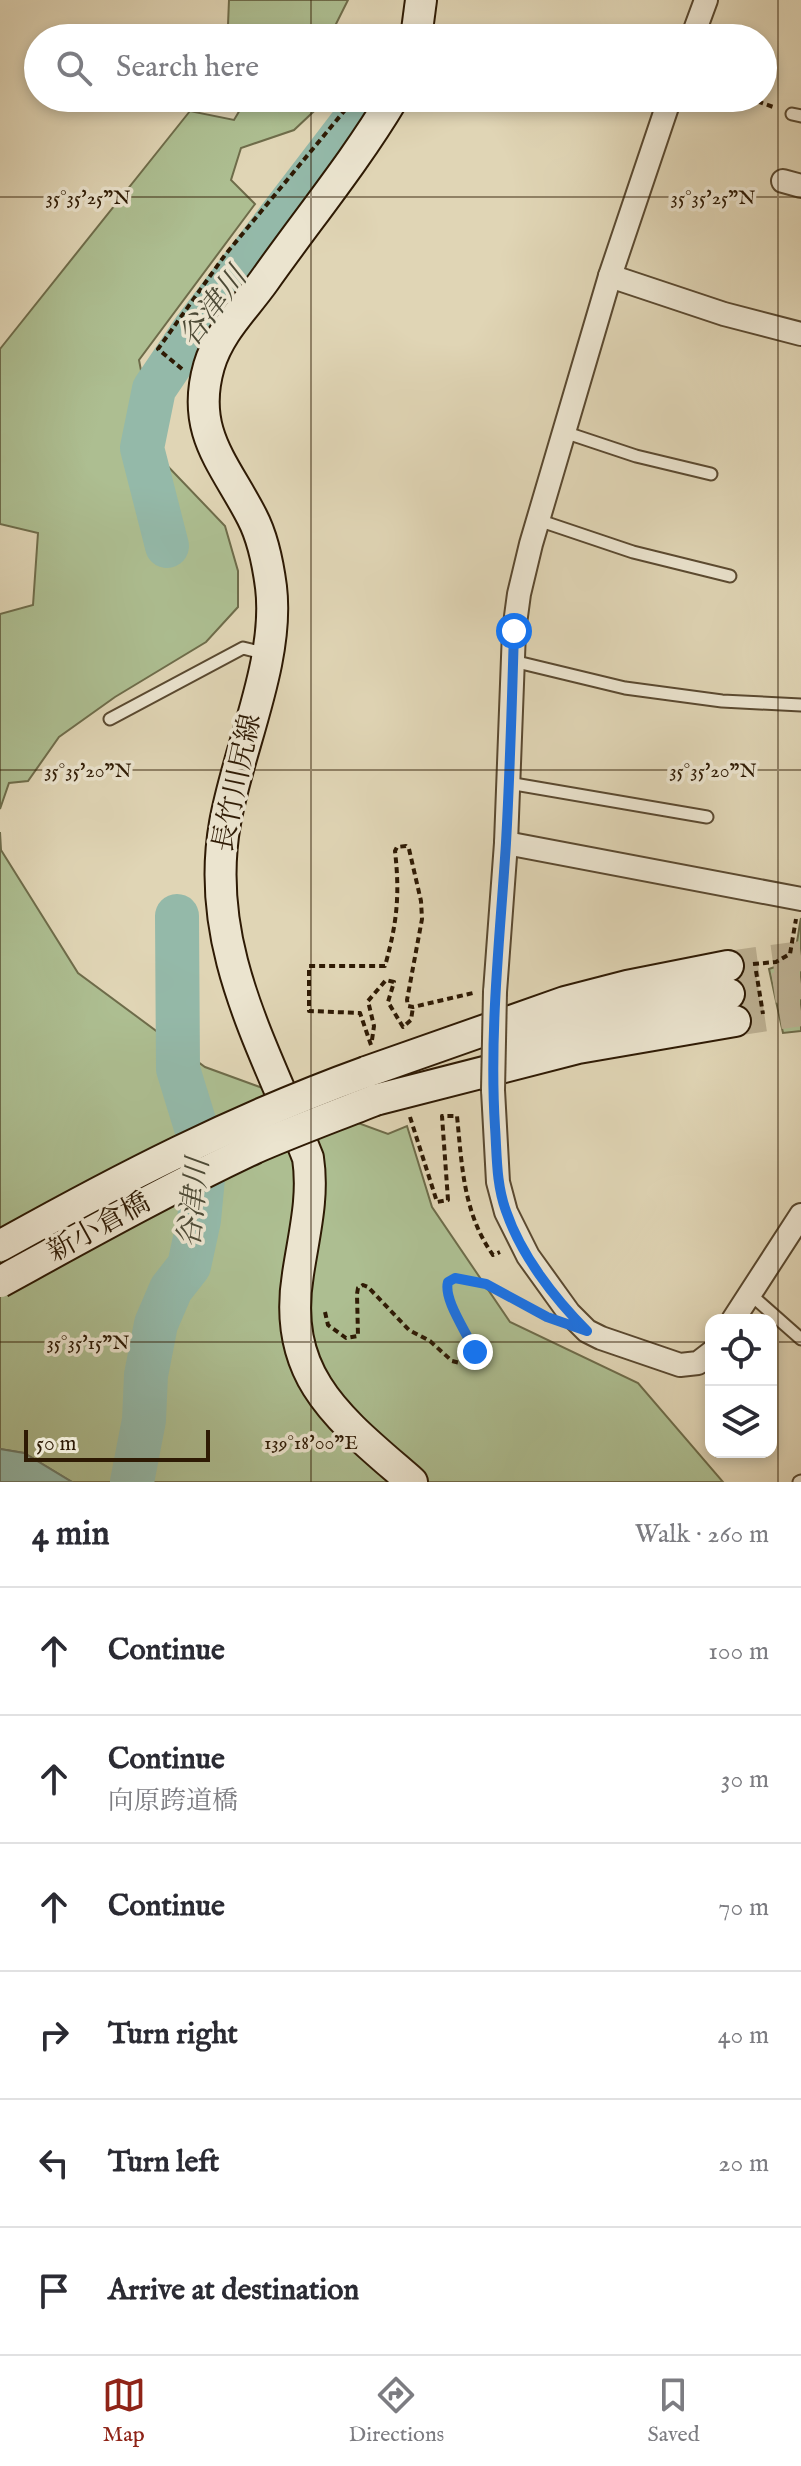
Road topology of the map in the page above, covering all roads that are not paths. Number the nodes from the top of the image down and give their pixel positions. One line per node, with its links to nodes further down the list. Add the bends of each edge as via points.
1 (421, 0): 3 (main road)
2 (706, 0): 4 (street)
3 (418, 24)
4 (697, 24)
5 (384, 112): 13 (main road, 長竹川尻線, via 220,338 207,377 204,423 216,457 254,519 266,555 272,620)
6 (665, 112): 7 (street)
7 (610, 276): 8 (street); 9 (street)
8 (801, 334)
9 (564, 432): 10 (lane); 11 (street)
10 (711, 474)
11 (538, 520): 12 (lane, via 633,552); 14 (street, via 519,594)
12 (730, 576)
13 (267, 654): 16 (lane, via 243,648); 30 (main road, 長竹川尻線, via 224,827 220,885 223,921 243,1001 312,1179 294,1313 296,1339 327,1404)
14 (513, 661): 15 (lane, via 625,688); 17 (street)
15 (801, 705)
16 (110, 719)
17 (508, 783): 18 (lane); 19 (street)
18 (707, 817)
19 (506, 843): 20 (street); 29 (street, bridge, via 493,1090 498,1182 506,1212 528,1256 587,1331 680,1365)
20 (801, 899)
21 (731, 994): 22 (main road, via 573,1025); 22 (main road, via 578,1048); 22 (main road, via 627,986 565,1002)
22 (370, 1086): 24 (main road, 新小倉橋, bridge, via 263,1111 173,1152); 25 (main road, 新小倉橋, bridge)
23 (801, 1215): 26 (street)
24 (0, 1246)
25 (0, 1282)
26 (750, 1294): 27 (street); 28 (lane)
27 (737, 1314)
28 (801, 1339)
29 (705, 1358)
30 (412, 1482)

